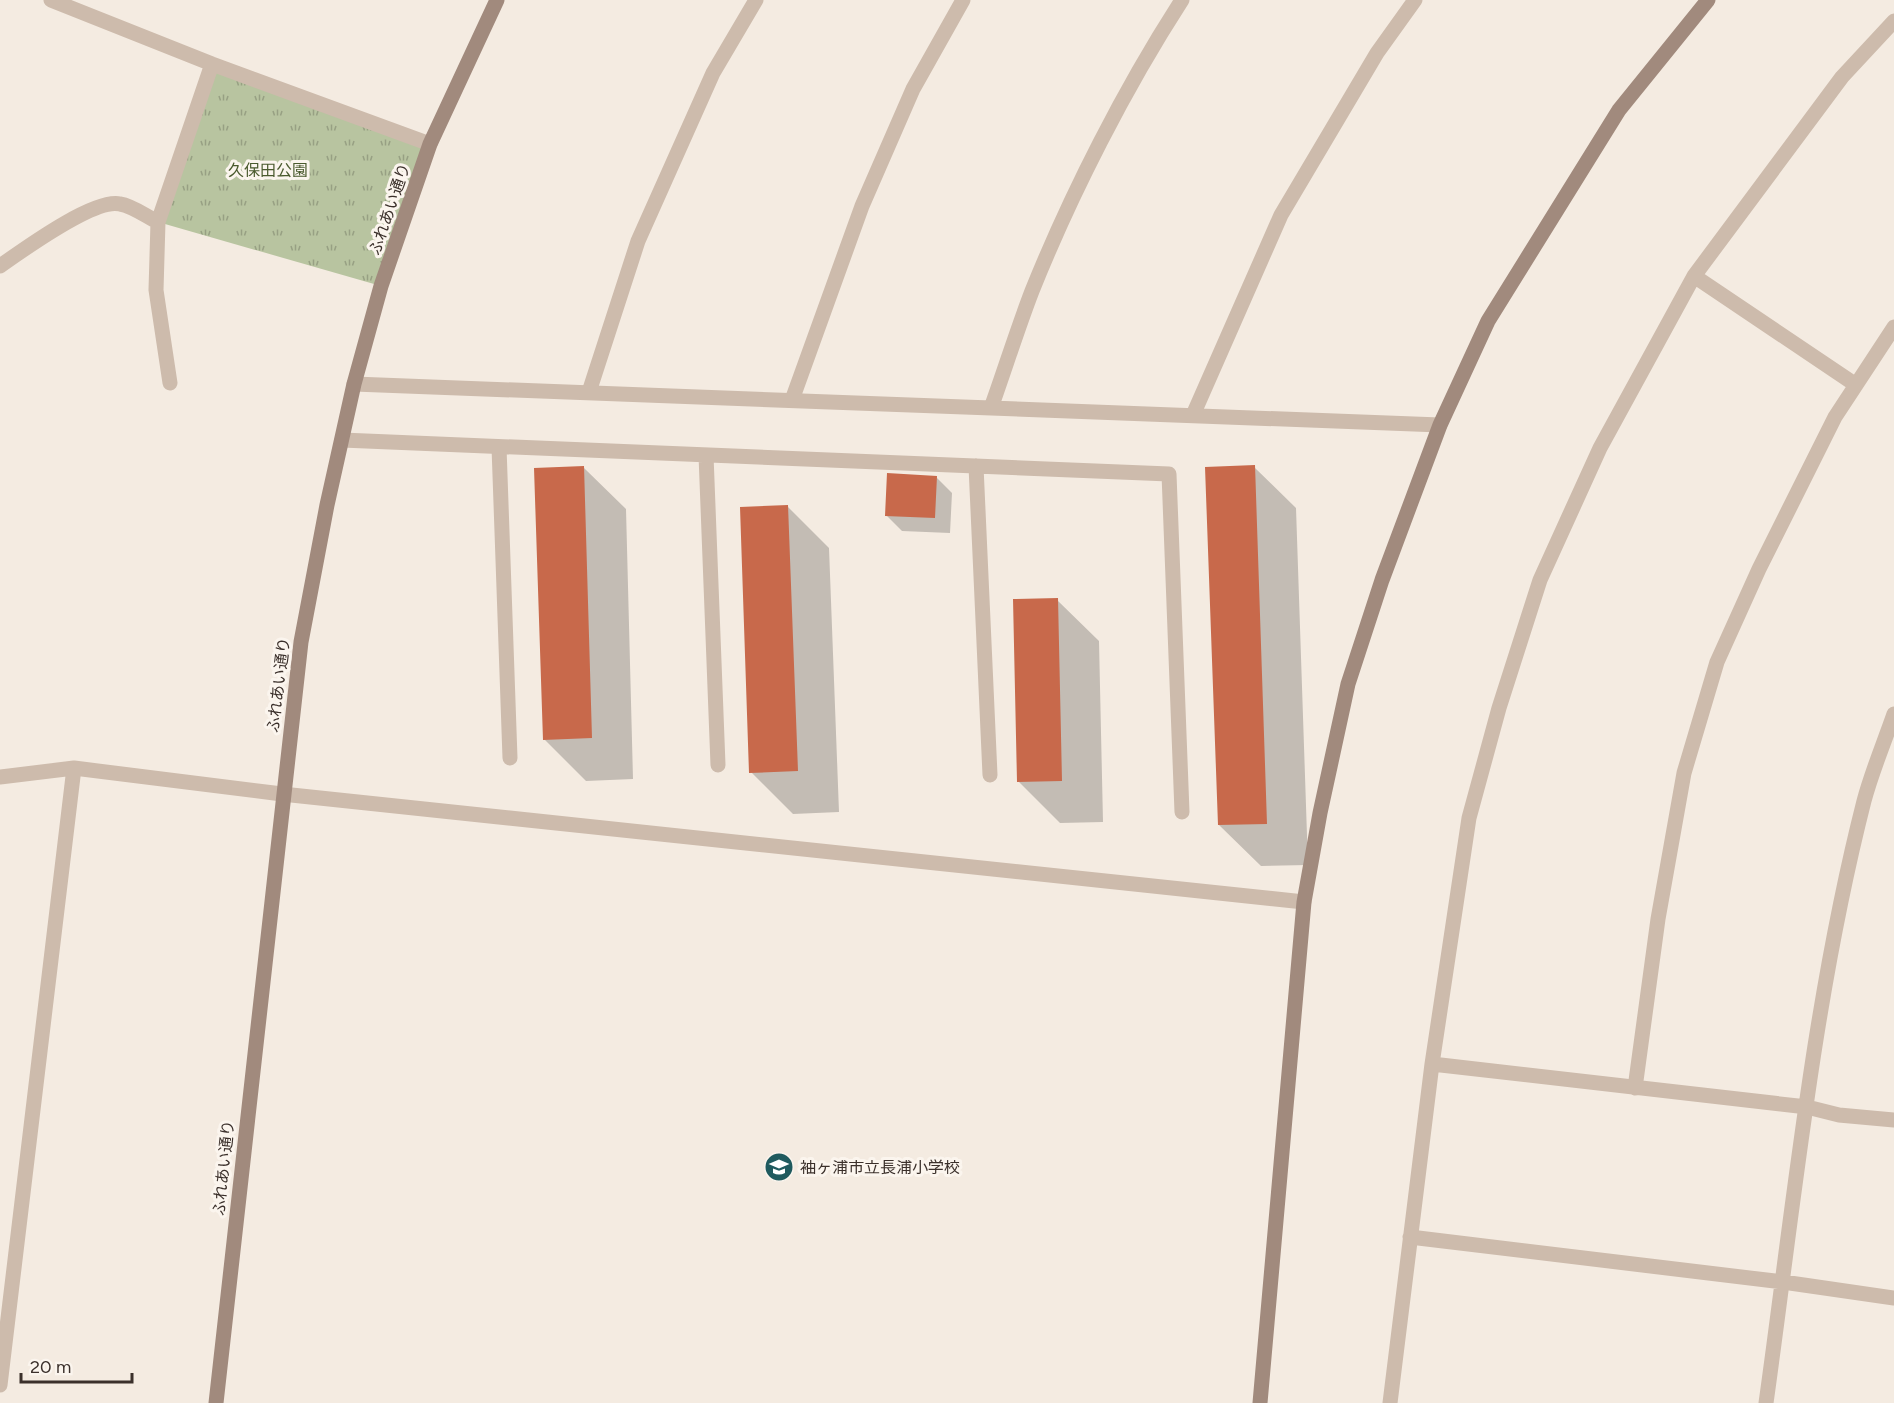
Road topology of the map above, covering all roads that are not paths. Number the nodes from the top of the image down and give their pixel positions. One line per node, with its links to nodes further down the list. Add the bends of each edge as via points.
1 (51, 0): 9 (street)
2 (497, 0): 10 (street, ふれあい通り)
3 (756, 0): 18 (street, via 713,73 638,241)
4 (963, 0): 19 (street, via 913,89 862,206)
5 (1182, 0): 20 (street, via 1108,129 1069,210 1032,291)
6 (1415, 0): 21 (street, via 1377,54 1281,215)
7 (1708, 0): 22 (street, via 1619,110 1558,204 1488,321)
8 (1894, 21): 13 (street, via 1842,77)
9 (212, 64): 10 (street); 11 (street)
10 (430, 144): 16 (street, ふれあい通り, via 381,286)
11 (158, 222): 12 (street, via 119,203 98,208 72,219); 15 (street, via 156,290)
12 (0, 266)
13 (1694, 276): 17 (street); 36 (street, via 1600,448 1540,580 1469,818)
14 (1894, 327): 17 (street)
15 (170, 383)
16 (354, 384): 18 (street); 23 (street, ふれあい通り)
17 (1856, 384): 37 (street, via 1834,417 1717,662 1684,773 1658,919)
18 (589, 393): 19 (street)
19 (792, 400): 20 (street)
20 (991, 408): 21 (street)
21 (1193, 416): 22 (street)
22 (1440, 425): 35 (street, via 1348,684)
23 (342, 440): 24 (street); 33 (street, ふれあい通り, via 301,642)
24 (499, 447): 25 (street); 28 (street)
25 (706, 455): 26 (street); 29 (street)
26 (976, 466): 31 (street); 34 (street, via 1169,474)
27 (1894, 714): 38 (street, via 1865,798 1839,912)
28 (510, 758)
29 (718, 765)
30 (74, 768): 32 (street); 33 (street); 43 (street)
31 (990, 775)
32 (0, 777)
33 (282, 794): 35 (street); 44 (street, ふれあい通り)
34 (1182, 812)
35 (1304, 902): 45 (street)
36 (1432, 1064): 37 (street); 40 (street)
37 (1635, 1088): 38 (street)
38 (1807, 1107): 39 (street, via 1839,1115); 41 (street)
39 (1894, 1120)
40 (1410, 1238): 41 (street); 46 (street)
41 (1783, 1282): 42 (street); 47 (street)
42 (1894, 1298)
43 (0, 1385)
44 (216, 1403)
45 (1260, 1403)
46 (1390, 1403)
47 (1766, 1403)

